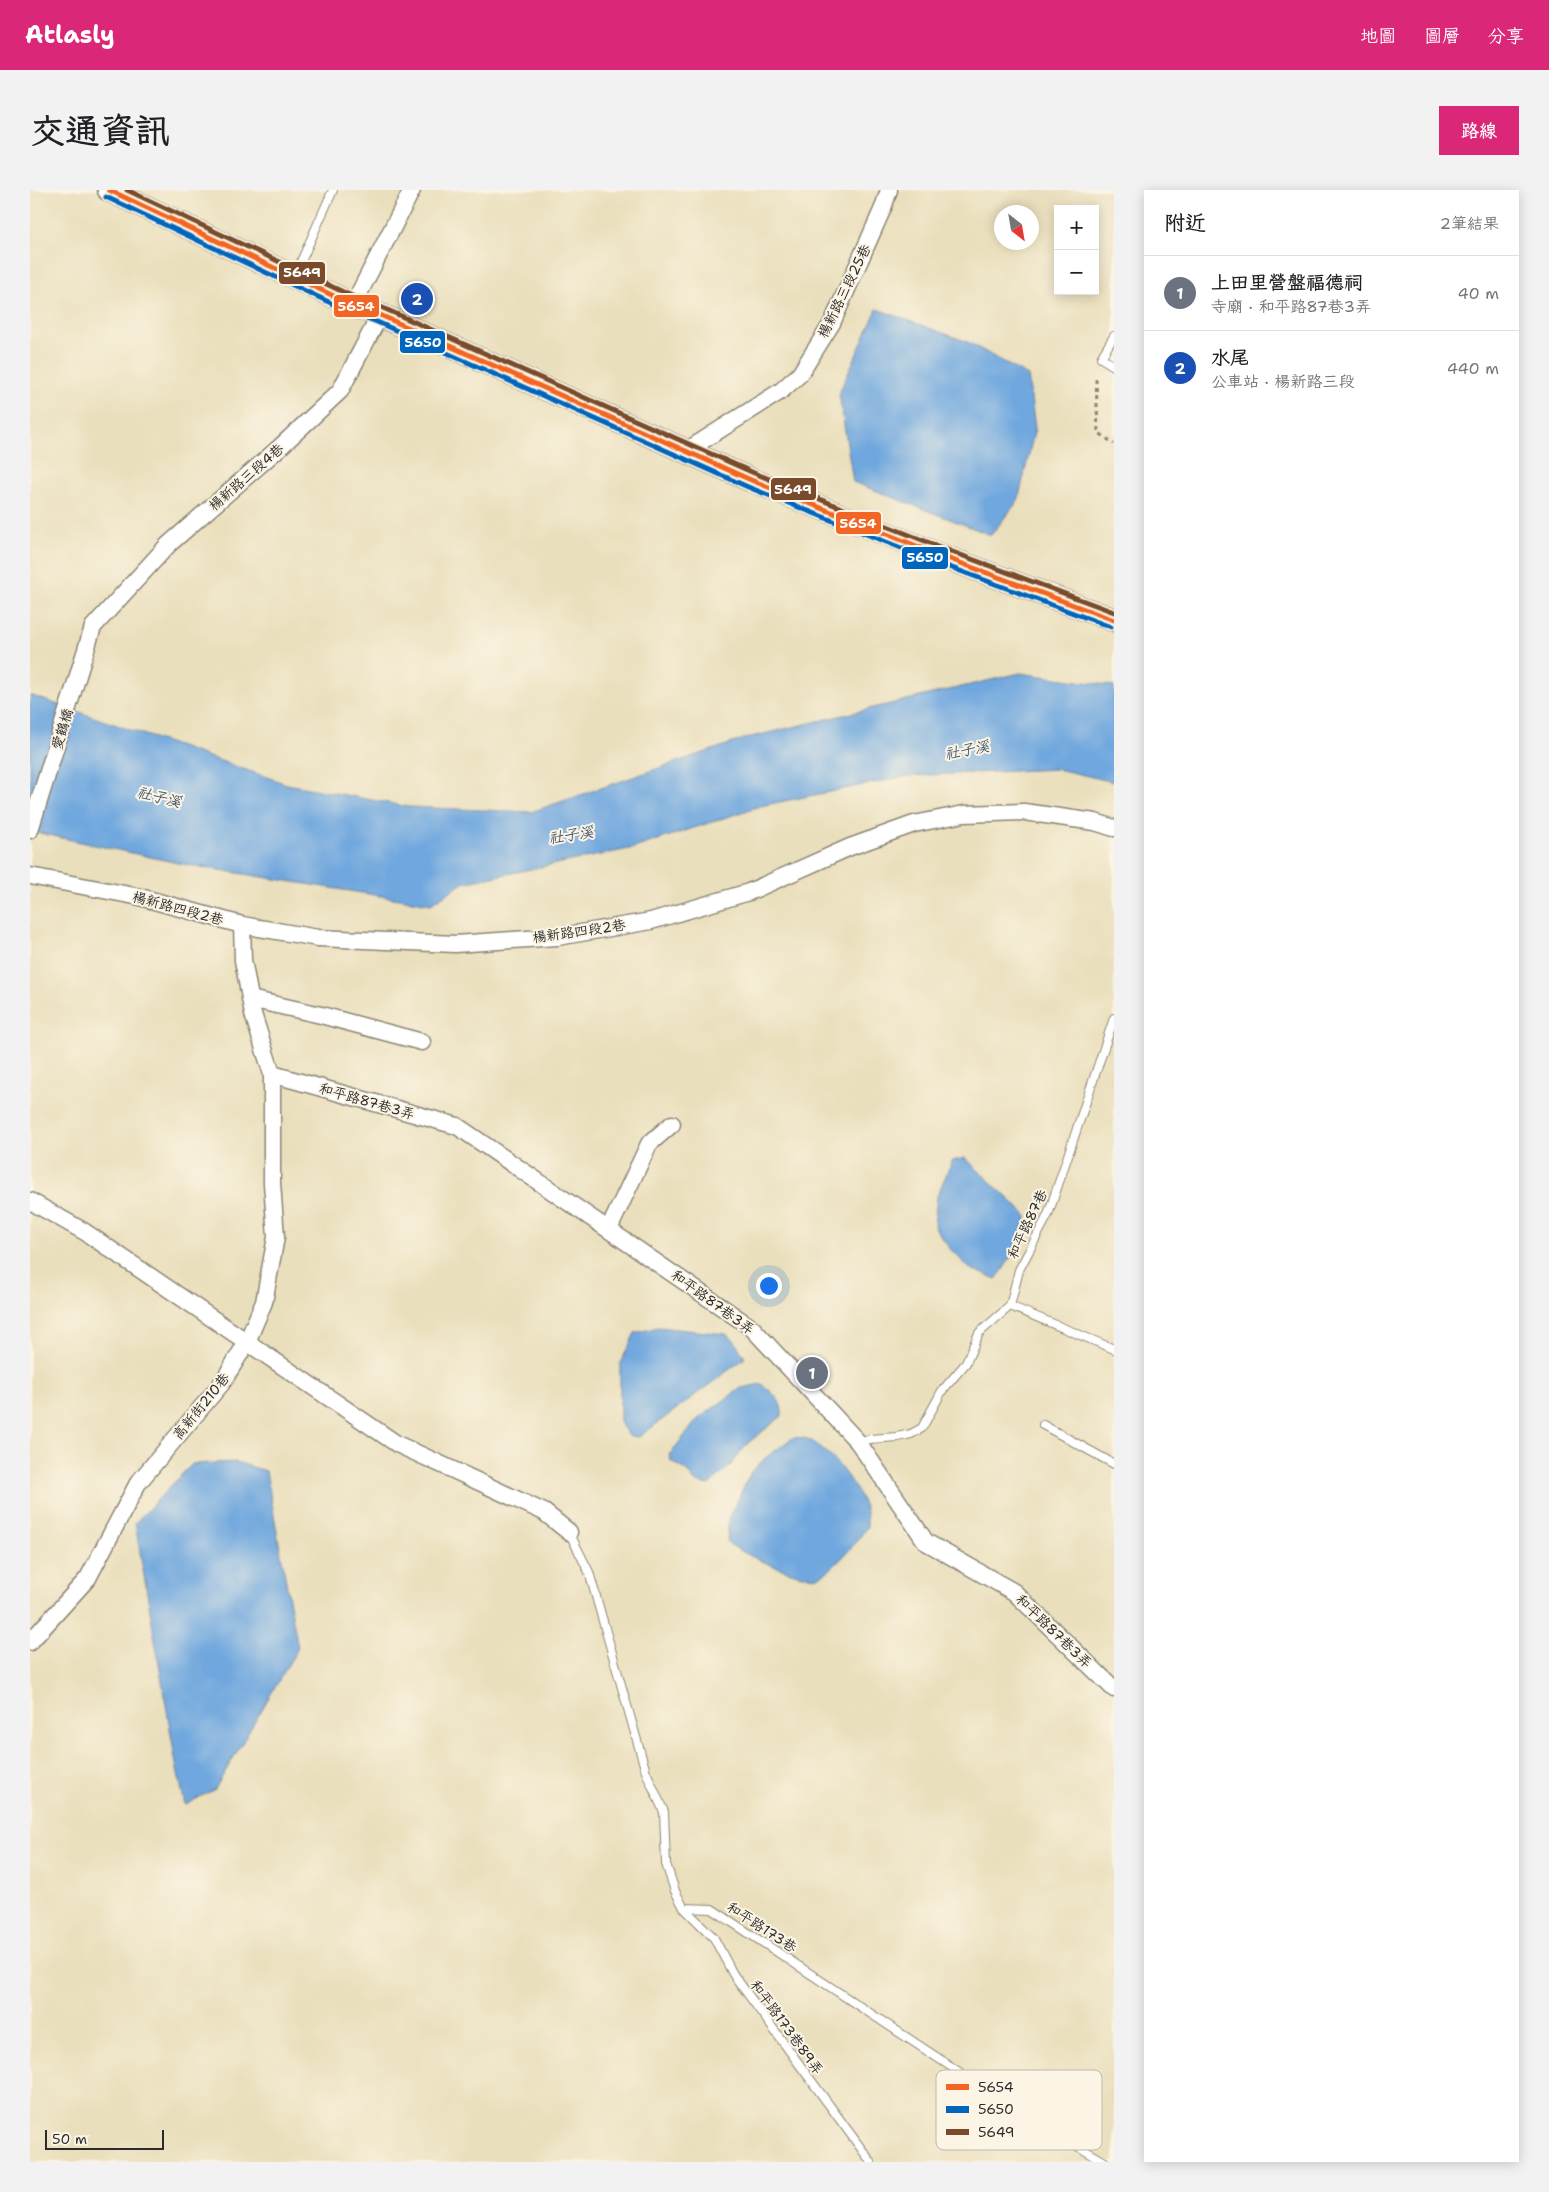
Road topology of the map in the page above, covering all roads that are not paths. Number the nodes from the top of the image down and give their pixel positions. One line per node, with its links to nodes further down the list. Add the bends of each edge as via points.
1 (109, 190): 5 (main road)
2 (333, 190): 5 (lane)
3 (412, 190): 6 (street)
4 (889, 190): 10 (street, 楊新路三段25巷, via 832,323 800,374 781,391)
5 (294, 276): 6 (main road)
6 (353, 305): 7 (main road)
7 (380, 315): 10 (main road); 12 (street, 楊新路三段4巷, via 340,391 168,545)
8 (1114, 336): 9 (lane, via 1101,358)
9 (1114, 366)
10 (686, 451): 11 (main road, via 751,480)
11 (1114, 620)
12 (94, 627): 14 (street, 愛鶴橋)
13 (1114, 828): 16 (street, 楊新路四段2巷, via 1095,822 1024,812 964,814 914,824 850,847 750,892 651,921 557,936 456,944 318,938)
14 (30, 830)
15 (30, 876): 16 (street, 楊新路四段2巷, via 140,897)
16 (242, 926): 17 (street, 高新街210巷, via 243,960)
17 (250, 999): 19 (street); 20 (street, 高新街210巷)
18 (1114, 1018): 24 (lane, 和平路87巷, via 1048,1215 1019,1270)
19 (422, 1042)
20 (272, 1074): 23 (street, 和平路87巷3弄, via 457,1126); 25 (street, 高新街210巷, via 272,1183 276,1237 264,1302)
21 (672, 1124): 23 (street, via 649,1144)
22 (30, 1201): 25 (street, via 85,1232)
23 (610, 1229): 28 (street, 和平路87巷3弄, via 752,1328)
24 (1010, 1306): 26 (lane); 28 (lane, via 979,1333 966,1363 942,1391 922,1428 912,1434)
25 (247, 1342): 30 (street, via 397,1444 544,1512); 31 (street, 高新街210巷, via 222,1383 138,1483 88,1578)
26 (1114, 1349)
27 (1043, 1425): 29 (lane)
28 (858, 1442): 32 (street, 和平路87巷3弄, via 926,1542 1014,1592)
29 (1114, 1464)
30 (570, 1532): 33 (lane, via 589,1572 646,1772 664,1812 666,1864)
31 (30, 1642)
32 (1114, 1689)
33 (684, 1908): 34 (lane, 和平路173巷, via 712,1909); 36 (lane, 和平路173巷89弄, via 714,1938 733,1974)
34 (956, 2070)
35 (1084, 2150): 37 (lane, 和平路173巷)
36 (871, 2162)
37 (1105, 2162)

